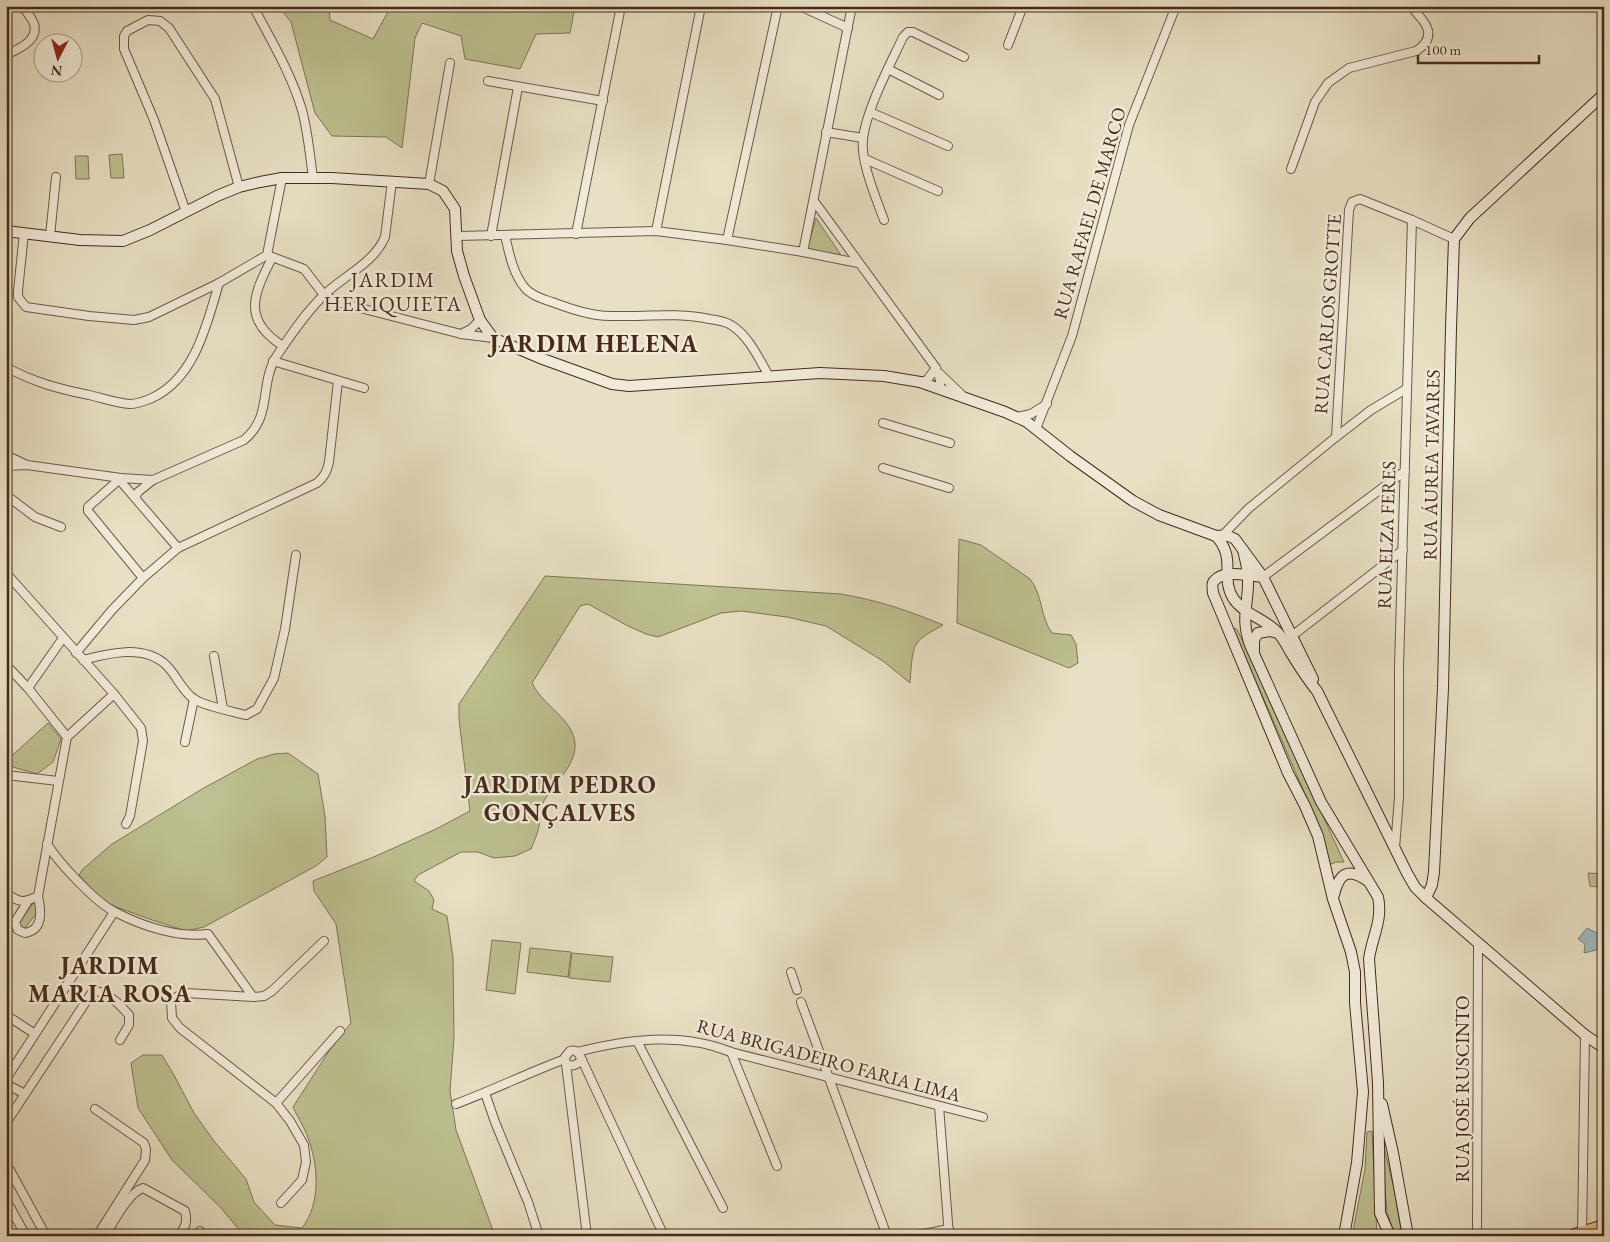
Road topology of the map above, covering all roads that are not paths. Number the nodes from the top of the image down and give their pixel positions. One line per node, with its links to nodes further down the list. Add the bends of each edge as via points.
1 (23, 6): 13 (street, via 34,23 33,36 28,44)
2 (253, 6): 30 (street, via 279,53 299,102)
3 (621, 6): 21 (street)
4 (701, 6): 40 (street)
5 (778, 6): 47 (street)
6 (800, 6): 11 (street)
7 (852, 6): 11 (street)
8 (1023, 6): 12 (street)
9 (1176, 6): 68 (street, RUA RAFAEL DE MARCO, via 1129,125 1072,336)
10 (1410, 6): 27 (street, via 1428,26 1428,35 1421,48 1349,68 1328,83 1315,102)
11 (848, 28): 23 (street)
12 (1008, 45)
13 (6, 55)
14 (964, 56): 16 (street, via 908,32)
15 (450, 63): 32 (street)
16 (888, 69): 20 (street); 22 (street)
17 (488, 81): 18 (street)
18 (518, 87): 21 (street); 46 (street)
19 (1604, 94): 48 (main road, via 1470,218)
20 (939, 95)
21 (603, 101): 42 (street)
22 (870, 112): 24 (street); 25 (street)
23 (826, 132): 24 (street); 35 (street)
24 (863, 138): 26 (street)
25 (948, 146)
26 (865, 159): 34 (street); 37 (street)
27 (1291, 169)
28 (56, 177): 44 (street)
29 (282, 178): 30 (main road); 33 (main road); 50 (street)
30 (313, 178): 31 (main road)
31 (392, 181): 32 (main road); 53 (street, via 382,245 371,258)
32 (429, 184): 45 (main road, via 443,191 451,200)
33 (239, 187): 36 (main road); 36 (street, via 219,111 209,88 169,28 160,21 148,20 127,31 124,49 154,120)
34 (938, 191)
35 (814, 201): 49 (street); 51 (street)
36 (186, 212): 44 (main road, via 122,241)
37 (884, 220)
38 (1412, 220): 48 (street); 66 (street, RUA ELZA FERES); 72 (street, RUA CARLOS GROTTE, via 1360,199 1352,202)
39 (6, 231): 41 (main road)
40 (656, 232): 42 (street); 47 (street)
41 (24, 233): 44 (main road); 52 (street, via 18,297 30,308 134,320 149,317)
42 (576, 234): 43 (street)
43 (505, 235): 46 (street); 61 (street, via 521,282 535,296 588,313 609,316 675,314 722,321 737,329 748,341)
44 (50, 236)
45 (457, 236): 46 (street); 54 (main road, via 464,276)
46 (491, 236)
47 (727, 240): 49 (street)
48 (1454, 240): 119 (main road, RUA ÁUREA TAVARES, via 1443,688 1434,872)
49 (803, 252): 51 (street)
50 (270, 257): 52 (street); 53 (street, via 304,269); 57 (street, via 254,304 259,324 271,339)
51 (858, 263): 60 (street)
52 (219, 283): 59 (street, via 205,332 195,353 169,386 145,401 131,404 51,387)
53 (324, 294): 55 (street, via 350,307); 57 (street)
54 (480, 320): 55 (street); 56 (main road)
55 (461, 334): 56 (street)
56 (493, 338): 61 (main road, via 612,384 640,386)
57 (283, 346): 58 (street)
58 (273, 361): 62 (street); 80 (street, via 262,415 252,433 221,451)
59 (6, 367)
60 (937, 371): 63 (street); 65 (street); 67 (street)
61 (769, 376): 63 (main road, via 858,374)
62 (338, 381): 64 (street); 86 (street, via 329,462 323,478 317,484)
63 (920, 382): 65 (main road)
64 (364, 388)
65 (940, 388): 67 (main road)
66 (1406, 389): 72 (street); 78 (street, RUA ELZA FERES)
67 (964, 396): 69 (main road)
68 (1047, 404): 69 (street, via 1031,414); 71 (street, RUA RAFAEL DE MARCO)
69 (1017, 417): 71 (main road)
70 (883, 423): 73 (street)
71 (1036, 429): 85 (main road, via 1133,501 1159,515)
72 (1336, 437): 85 (street, via 1249,508)
73 (950, 443)
74 (6, 456): 75 (street); 76 (street)
75 (6, 465): 76 (street)
76 (27, 465): 79 (street)
77 (883, 468): 81 (street)
78 (1404, 470): 88 (street, RUA ELZA FERES); 93 (street)
79 (121, 478): 80 (street); 83 (street); 94 (street, via 88,511)
80 (153, 480): 83 (street)
81 (949, 488)
82 (6, 495): 84 (street, via 35,517)
83 (135, 498): 86 (street)
84 (61, 527)
85 (1220, 538): 87 (main road, via 1230,536); 91 (main road, via 1228,559)
86 (178, 548): 94 (street)
87 (1243, 550): 92 (main road); 93 (main road)
88 (1403, 550): 97 (street); 115 (street, RUA ELZA FERES)
89 (296, 554): 108 (street, via 274,678 257,709 246,715)
90 (6, 573): 98 (street)
91 (1228, 574): 92 (main road); 95 (main road, via 1231,595); 120 (main road, via 1212,584 1215,600 1318,836)
92 (1248, 576): 93 (main road); 95 (main road)
93 (1263, 577): 97 (main road)
94 (143, 578): 99 (street)
95 (1244, 611): 96 (main road); 100 (main road, via 1246,634)
96 (1279, 633): 97 (main road); 100 (main road, via 1258,633 1254,640); 105 (main road)
97 (1292, 636): 105 (main road)
98 (63, 638): 99 (street); 104 (street)
99 (76, 653): 102 (street)
100 (1254, 653): 116 (main road, via 1321,802)
101 (214, 656): 108 (street)
102 (83, 660): 106 (street); 107 (street, via 108,653 142,653 156,657)
103 (6, 665): 104 (street)
104 (28, 688): 109 (street)
105 (1317, 691): 115 (main road)
106 (114, 694): 109 (street); 113 (street, via 143,735)
107 (194, 699): 108 (street); 110 (street)
108 (223, 709)
109 (67, 738): 112 (street)
110 (186, 742)
111 (6, 775): 112 (street)
112 (58, 781): 114 (street)
113 (126, 824)
114 (47, 844): 118 (street); 122 (street, via 54,856 87,890)
115 (1395, 850): 119 (main road, via 1415,887)
116 (1369, 881): 120 (main road, via 1360,876 1341,876); 142 (main road, via 1380,908 1369,959)
117 (6, 893): 121 (street, via 16,900)
118 (38, 896): 121 (street); 121 (street, via 41,919 35,929 25,933 18,930 15,922)
119 (1426, 898): 124 (main road)
120 (1333, 899): 161 (main road, via 1352,952 1363,1092)
121 (28, 901)
122 (114, 912): 127 (street, via 181,934 208,934); 131 (street)
123 (324, 941): 127 (street, via 272,991)
124 (1478, 943): 132 (main road); 175 (street, RUA JOSÉ RUSCINTO)
125 (791, 972): 126 (street)
126 (797, 990)
127 (253, 997): 146 (street, via 186,993 171,1002 172,1018 180,1028)
128 (801, 1002): 140 (street)
129 (6, 1016): 131 (street)
130 (340, 1031): 146 (street)
131 (35, 1034): 141 (street)
132 (1585, 1035): 135 (main road); 162 (street)
133 (120, 1040): 145 (street, via 129,1025 129,1015 104,993 97,991 91,994)
134 (637, 1041): 136 (street, RUA BRIGADEIRO FARIA LIMA); 137 (street, RUA BRIGADEIRO FARIA LIMA, via 684,1039); 156 (street)
135 (1603, 1049)
136 (577, 1052): 138 (street); 139 (street, via 566,1054)
137 (731, 1052): 140 (street, RUA BRIGADEIRO FARIA LIMA); 153 (street)
138 (582, 1060): 139 (street, via 574,1066); 170 (street)
139 (566, 1061): 144 (street, via 527,1073); 169 (street)
140 (828, 1076): 148 (street, RUA BRIGADEIRO FARIA LIMA); 171 (street)
141 (6, 1079)
142 (1378, 1083): 157 (main road); 160 (main road)
143 (6, 1084): 145 (street)
144 (485, 1093): 147 (street); 168 (street)
145 (25, 1094): 151 (street)
146 (276, 1103): 155 (street, via 304,1145 306,1162 302,1180)
147 (456, 1104)
148 (939, 1106): 150 (street, RUA BRIGADEIRO FARIA LIMA); 159 (street)
149 (95, 1109): 165 (street, via 144,1144 146,1149 145,1160)
150 (982, 1117)
151 (6, 1122)
152 (6, 1163): 164 (street)
153 (777, 1166)
154 (6, 1200): 163 (street)
155 (280, 1203)
156 (724, 1208)
157 (1380, 1213): 173 (main road); 174 (main road)
158 (1604, 1227): 162 (highway)
159 (949, 1232): 172 (street)
160 (1408, 1232)
161 (1346, 1234)
162 (1580, 1235)
163 (26, 1236)
164 (46, 1236)
165 (97, 1236)
166 (104, 1236): 167 (street, via 129,1199 142,1188 185,1211 186,1224)
167 (179, 1236)
168 (539, 1236)
169 (587, 1236)
170 (664, 1236)
171 (887, 1236)
172 (913, 1236)
173 (1382, 1236)
174 (1390, 1236)
175 (1477, 1236)

